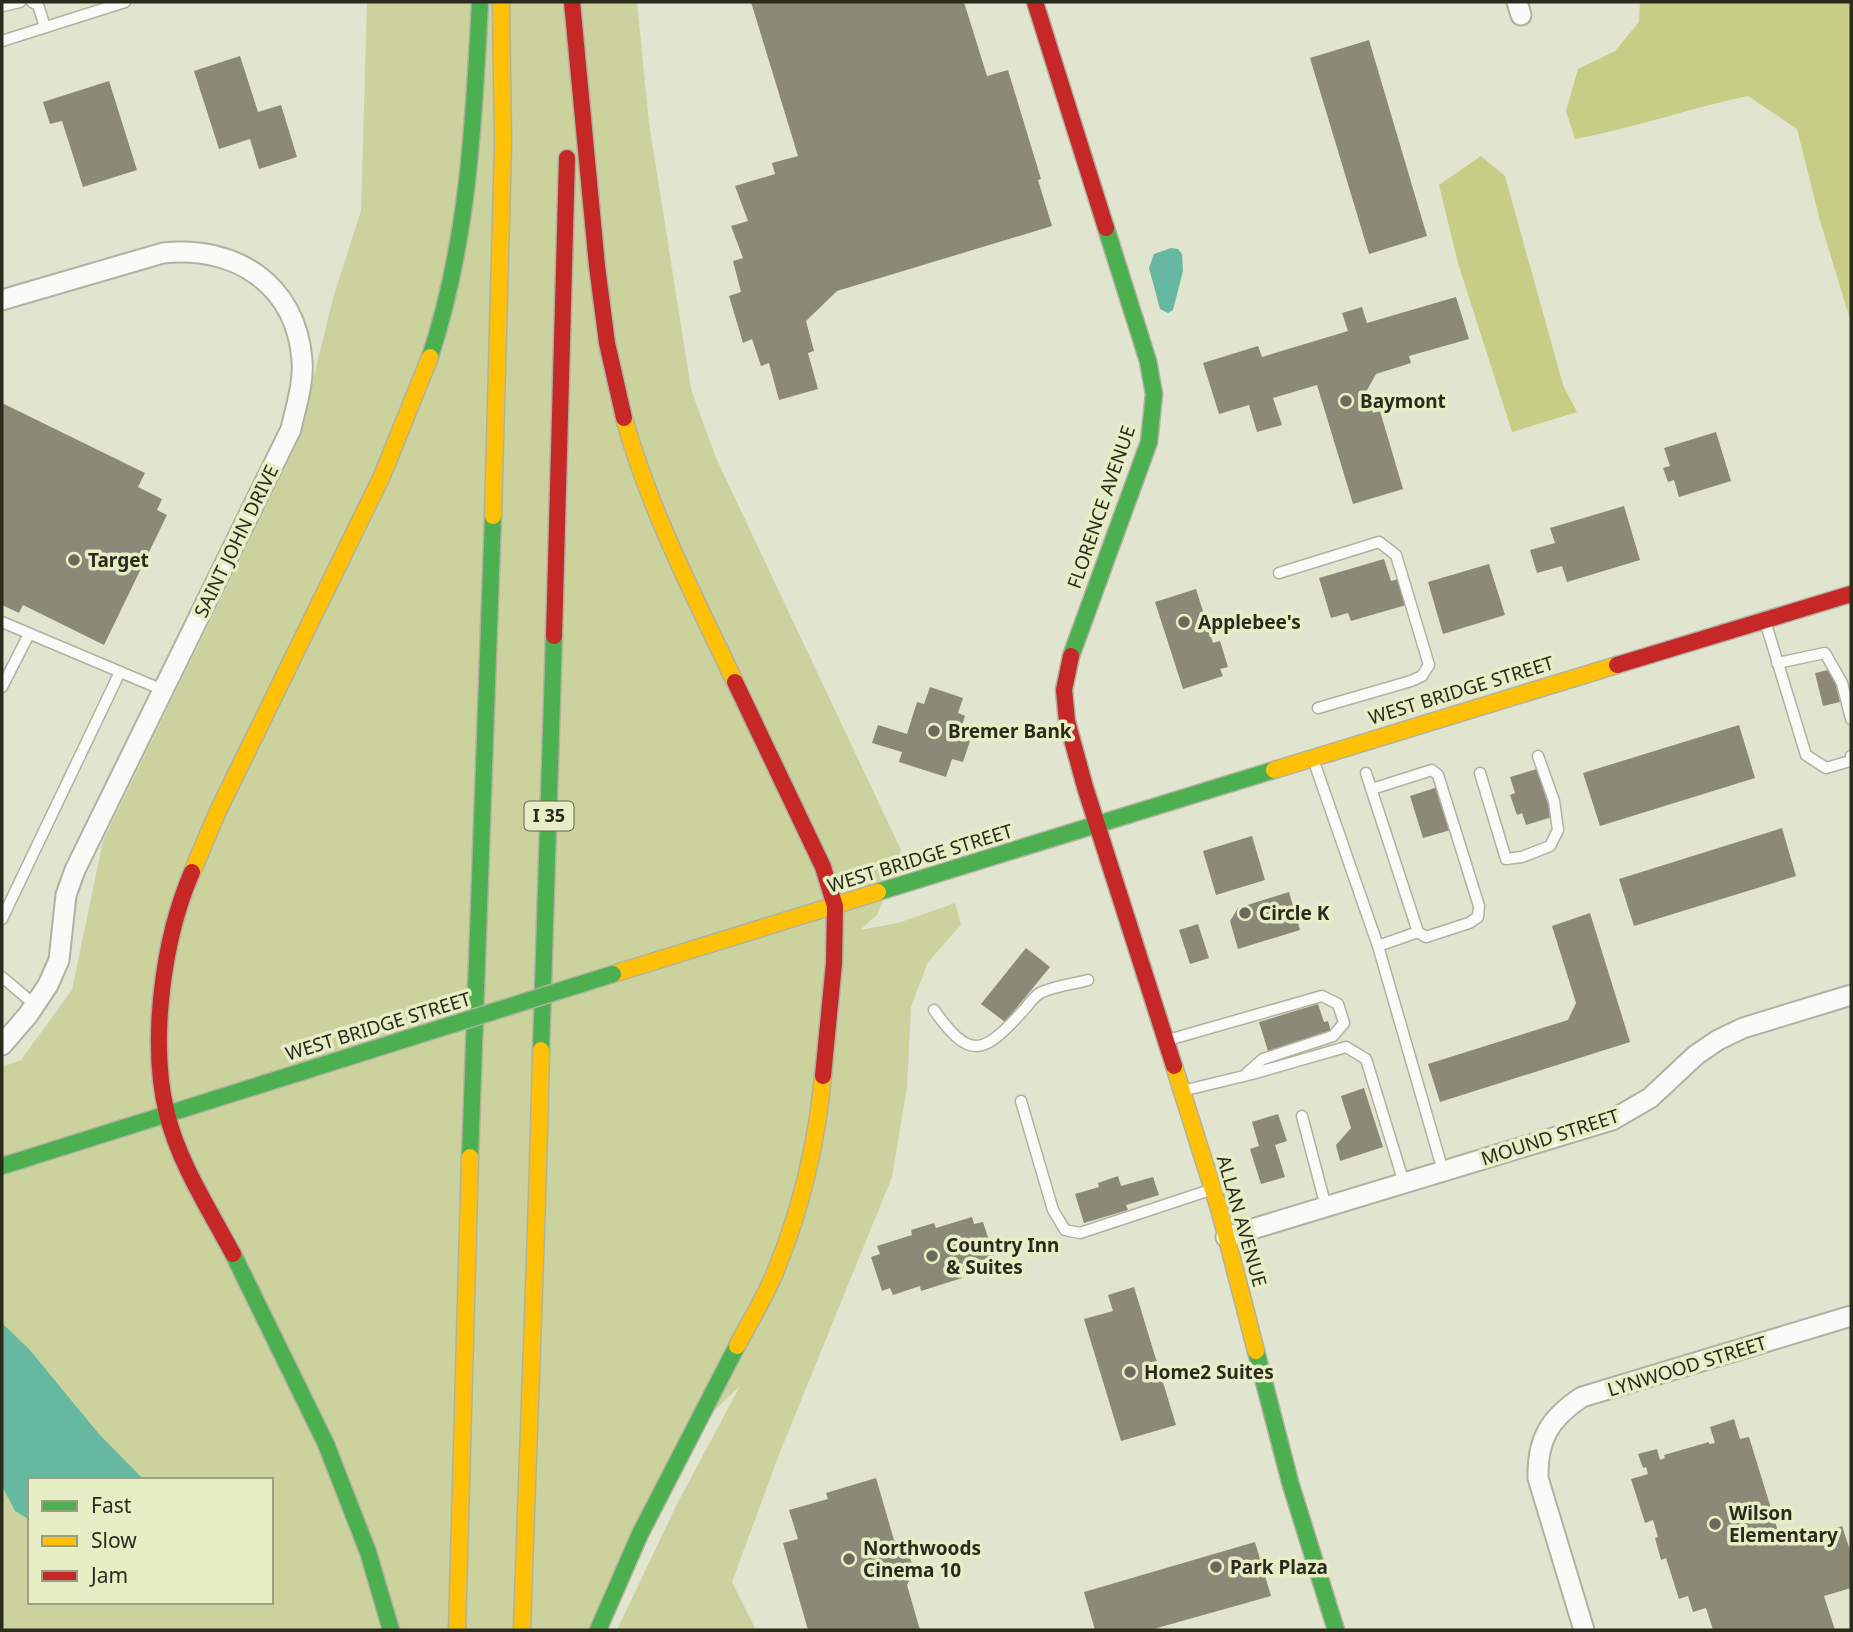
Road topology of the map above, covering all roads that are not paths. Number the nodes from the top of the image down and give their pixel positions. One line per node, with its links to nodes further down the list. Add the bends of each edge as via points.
1 (20, 2): 9 (lane)
2 (32, 2): 10 (lane, via 38,5)
3 (125, 2): 10 (lane)
4 (481, 2): 45 (main road, via 465,205 443,313 406,424 218,811 178,911 159,1031)
5 (501, 2): 55 (main road, via 503,145)
6 (566, 2): 56 (main road, I 35, via 557,549)
7 (572, 2): 31 (main road, via 605,330 632,448 667,539 823,867)
8 (1035, 2): 30 (main road, FLORENCE AVENUE, via 1148,361 1154,394 1149,442 1072,651 1064,690 1071,738)
9 (2, 6)
10 (45, 27): 11 (lane)
11 (2, 41)
12 (2, 300): 21 (street, SAINT JOHN DRIVE, via 163,253 195,251 248,268 267,283 292,319 302,362 290,429)
13 (1279, 573): 22 (lane, via 1379,542 1396,555 1429,665 1422,676)
14 (1851, 594): 15 (main road, WEST BRIDGE STREET)
15 (1765, 620): 18 (lane); 26 (main road, WEST BRIDGE STREET)
16 (2, 622): 17 (lane)
17 (29, 634): 19 (lane); 20 (lane)
18 (1777, 663): 23 (lane, via 1825,653 1842,683); 25 (lane, via 1806,755 1826,768 1850,761)
19 (120, 672): 21 (lane); 32 (lane)
20 (2, 687)
21 (163, 690): 38 (street, SAINT JOHN DRIVE, via 75,870 66,895 59,960)
22 (1318, 708)
23 (1851, 719)
24 (1538, 755): 27 (lane, via 1558,830 1550,846 1522,857 1506,859)
25 (1851, 756)
26 (1313, 758): 30 (main road, WEST BRIDGE STREET); 34 (lane)
27 (1480, 773)
28 (1366, 774): 29 (lane)
29 (1371, 789): 33 (lane); 33 (lane, via 1432,771 1438,775 1479,906 1478,917 1426,937)
30 (1098, 826): 31 (main road, WEST BRIDGE STREET); 40 (main road, ALLAN AVENUE)
31 (835, 906): 45 (main road, WEST BRIDGE STREET, bridge); 57 (main road, via 822,1092 797,1210 776,1271 640,1534)
32 (2, 919)
33 (1418, 932): 34 (lane)
34 (1378, 946): 48 (lane)
35 (2, 977): 38 (lane)
36 (1088, 980): 39 (lane, via 1039,994 1003,1033 984,1046 968,1046 952,1035)
37 (1851, 995): 48 (street, MOUND STREET, via 1742,1028 1718,1040 1650,1098 1612,1120)
38 (34, 1005): 41 (street, SAINT JOHN DRIVE)
39 (934, 1010)
40 (1166, 1041): 42 (lane, via 1322,996 1338,1004 1344,1023 1333,1036 1263,1059); 43 (main road, ALLAN AVENUE)
41 (2, 1045)
42 (1244, 1076): 43 (lane); 49 (lane, via 1346,1046 1366,1059)
43 (1181, 1091): 50 (main road, ALLAN AVENUE)
44 (1021, 1101): 50 (lane, via 1053,1210 1065,1230 1080,1234)
45 (167, 1114): 47 (main road, WEST BRIDGE STREET); 54 (main road, via 181,1154 326,1444 368,1552)
46 (1302, 1116): 51 (lane)
47 (2, 1166)
48 (1443, 1171): 49 (street, MOUND STREET)
49 (1404, 1183): 51 (street, MOUND STREET)
50 (1213, 1190): 52 (main road, ALLAN AVENUE)
51 (1326, 1207): 52 (street, MOUND STREET)
52 (1226, 1237): 58 (main road, ALLAN AVENUE, via 1290,1482)
53 (1851, 1316): 59 (street, LYNWOOD STREET, via 1582,1397 1550,1424 1541,1443 1538,1478)
54 (391, 1630)
55 (457, 1630)
56 (522, 1630)
57 (598, 1630)
58 (1336, 1630)
59 (1584, 1630)

